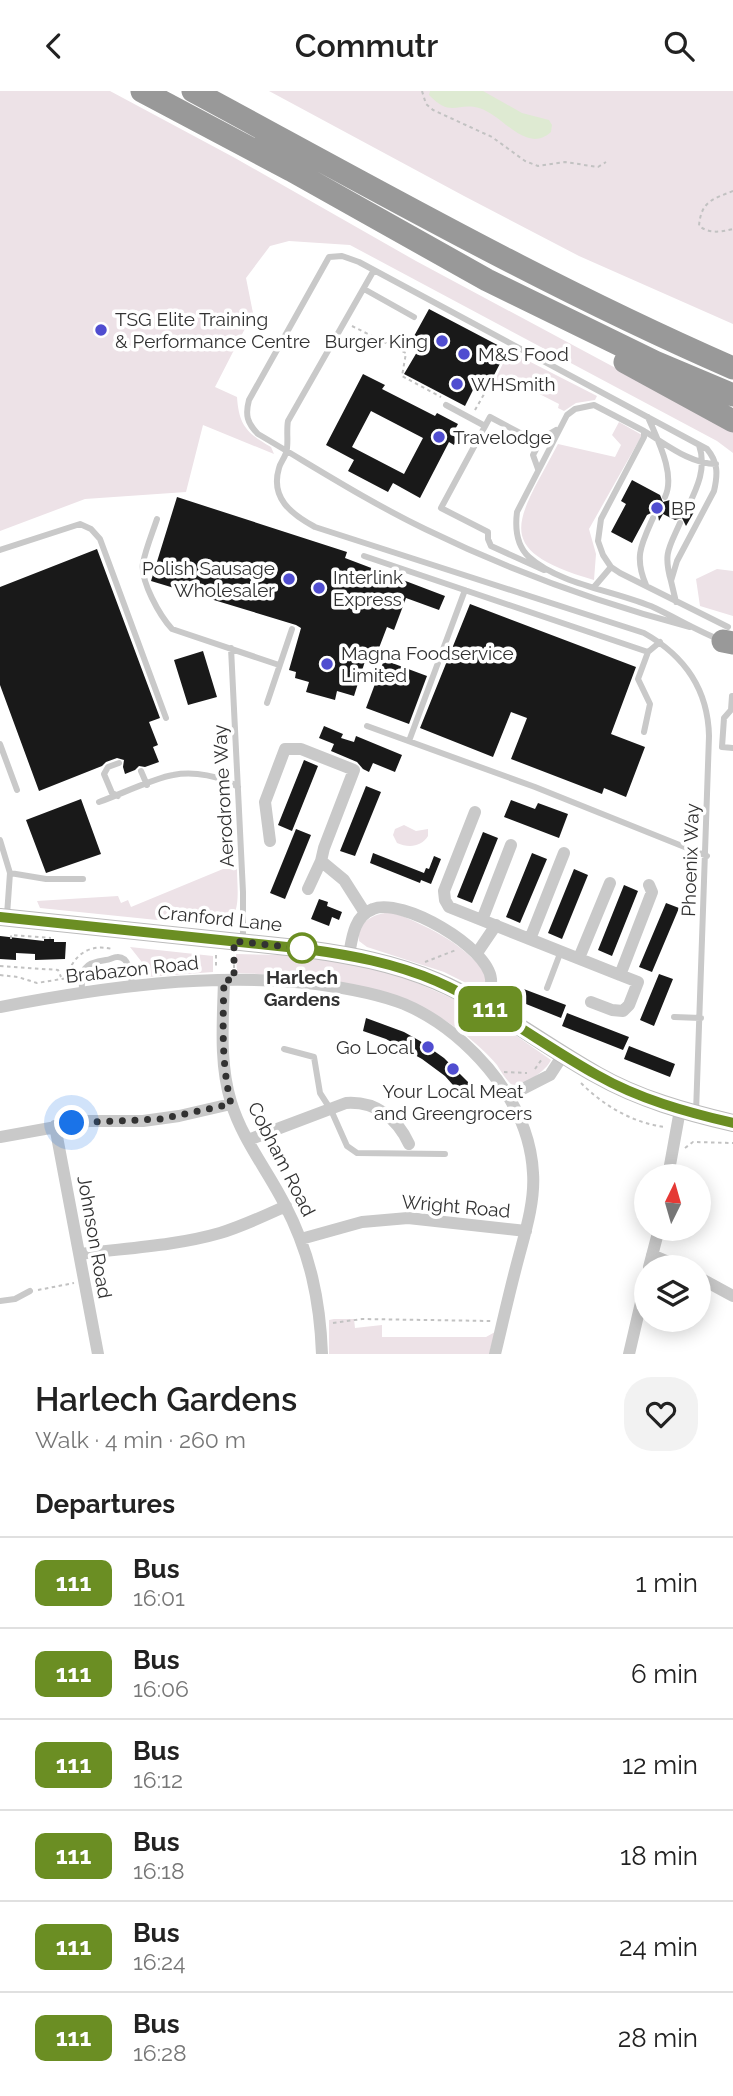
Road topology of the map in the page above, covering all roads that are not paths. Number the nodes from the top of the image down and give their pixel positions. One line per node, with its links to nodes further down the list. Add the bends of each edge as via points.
1 (142, 91): 4 (highway)
2 (193, 91): 7 (highway, via 592,304)
3 (374, 271): 5 (lane); 10 (lane); 18 (lane, via 342,256 329,257 249,400 250,427)
4 (487, 280): 8 (highway); 11 (highway)
5 (364, 289): 6 (lane); 18 (lane, via 288,421)
6 (414, 317)
7 (733, 366)
8 (733, 395)
9 (446, 405): 12 (lane)
10 (648, 417): 15 (lane); 17 (lane)
11 (733, 421)
12 (485, 426): 16 (lane, via 490,417); 30 (lane, via 441,508 488,532 491,546)
13 (558, 429): 14 (lane, via 575,409 594,405); 16 (lane); 21 (lane)
14 (644, 431): 15 (lane); 29 (lane, via 598,531)
15 (657, 438): 19 (lane); 22 (lane, via 668,479)
16 (540, 443): 21 (lane, via 533,455)
17 (698, 443): 19 (lane); 20 (lane)
18 (287, 451): 36 (lane, via 472,551); 39 (lane, Phoenix Way, via 276,491 283,504 315,527)
19 (703, 464): 20 (lane); 23 (lane)
20 (716, 464): 31 (lane, via 714,491)
21 (538, 469): 30 (lane, via 517,512 515,527 529,557)
22 (664, 498)
23 (687, 509)
24 (653, 518): 33 (lane, via 639,557)
25 (157, 519): 40 (lane, via 142,566 165,621 172,629)
26 (680, 523): 31 (lane, via 666,562)
27 (0, 550): 45 (lane, via 80,524 100,538)
28 (364, 556): 34 (lane)
29 (611, 567): 32 (lane); 33 (lane)
30 (558, 574): 32 (lane)
31 (671, 581): 35 (lane)
32 (594, 587): 36 (lane, via 654,608)
33 (647, 587): 35 (lane)
34 (465, 590): 41 (lane); 48 (lane)
35 (676, 602): 38 (lane)
36 (690, 627): 38 (lane)
37 (292, 629): 42 (lane)
38 (729, 634)
39 (660, 642): 41 (lane); 63 (lane, Phoenix Way, via 695,680 709,715)
40 (231, 648): 42 (lane); 54 (lane, Aerodrome Way)
41 (648, 652): 47 (lane, via 638,680 650,704)
42 (279, 665): 44 (lane)
43 (732, 696): 50 (lane, via 731,710 724,718 722,747)
44 (267, 703)
45 (166, 717)
46 (366, 726): 48 (lane)
47 (644, 732)
48 (409, 741): 63 (lane)
49 (0, 744): 55 (lane)
50 (733, 748)
51 (119, 763): 56 (lane, via 104,774 109,789)
52 (141, 771): 53 (lane)
53 (147, 785): 54 (lane, via 173,775 226,779); 56 (lane)
54 (238, 787): 75 (lane, Aerodrome Way)
55 (17, 790)
56 (118, 796): 57 (lane)
57 (99, 802)
58 (475, 812): 72 (street, via 444,891 449,907)
59 (0, 840): 65 (lane)
60 (270, 841): 64 (street, via 265,802 285,749 302,749 354,770)
61 (511, 845): 72 (street)
62 (564, 853): 74 (street)
63 (706, 856): 89 (lane, Phoenix Way)
64 (321, 861): 69 (street); 70 (street, via 344,880)
65 (10, 873): 66 (lane); 71 (lane)
66 (83, 880)
67 (610, 883): 79 (street)
68 (649, 884): 80 (street, via 652,892)
69 (308, 889)
70 (365, 913): 77 (street, via 382,906 402,909 446,930); 78 (street, via 355,928)
71 (4, 917): 75 (street, Cranford Lane)
72 (482, 920): 73 (street)
73 (496, 925): 74 (street); 77 (street)
74 (530, 939): 76 (street)
75 (239, 942): 78 (street, Cranford Lane)
76 (561, 951): 79 (street); 83 (lane)
77 (477, 953): 87 (street, via 491,977)
78 (349, 955): 87 (street, Cranford Lane, via 422,975)
79 (579, 958): 80 (street)
80 (620, 975): 85 (street, via 638,982 623,1011)
81 (225, 980): 82 (street, Brabazon Road); 92 (street, Brabazon Road, via 287,981 360,991 406,1005 443,1025 475,1052); 93 (street, Cobham Road, via 223,1052)
82 (132, 985): 84 (street, Brabazon Road); 84 (lane, via 128,965 120,957 89,964 84,969)
83 (547, 988)
84 (82, 991): 86 (street, Brabazon Road)
85 (591, 1002)
86 (0, 1007)
87 (488, 1008): 91 (street, Cranford Lane)
88 (674, 1017): 89 (lane)
89 (701, 1018): 95 (lane, Phoenix Way)
90 (284, 1049): 94 (lane, via 314,1057 320,1093)
91 (556, 1055): 92 (street, via 550,1075 537,1076); 95 (street, Cranford Lane)
92 (509, 1096): 104 (street, Brabazon Road, via 526,1132 534,1174)
93 (231, 1104): 97 (street, via 155,1119); 99 (street, Cobham Road)
94 (331, 1110): 99 (street); 100 (street, via 359,1102 382,1111 401,1126); 101 (lane, via 347,1146 357,1153)
95 (688, 1112): 96 (street, Cranford Lane); 102 (street, via 676,1129)
96 (733, 1123)
97 (55, 1126): 98 (street); 106 (street, Johnson Road)
98 (0, 1137)
99 (248, 1140): 103 (street, Cobham Road)
100 (409, 1144)
101 (446, 1154)
102 (670, 1164)
103 (286, 1206): 105 (street, Cobham Road); 106 (street, via 218,1234)
104 (526, 1231): 105 (street, Wright Road, via 408,1218 362,1222); 114 (street, Brabazon Road)
105 (301, 1240): 113 (street, Cobham Road, via 316,1285)
106 (80, 1254): 112 (street, Johnson Road)
107 (711, 1284): 109 (street)
108 (30, 1291): 110 (lane)
109 (733, 1296)
110 (0, 1301)
111 (634, 1332): 115 (street)
112 (98, 1354)
113 (322, 1354)
114 (495, 1354)
115 (629, 1354)

